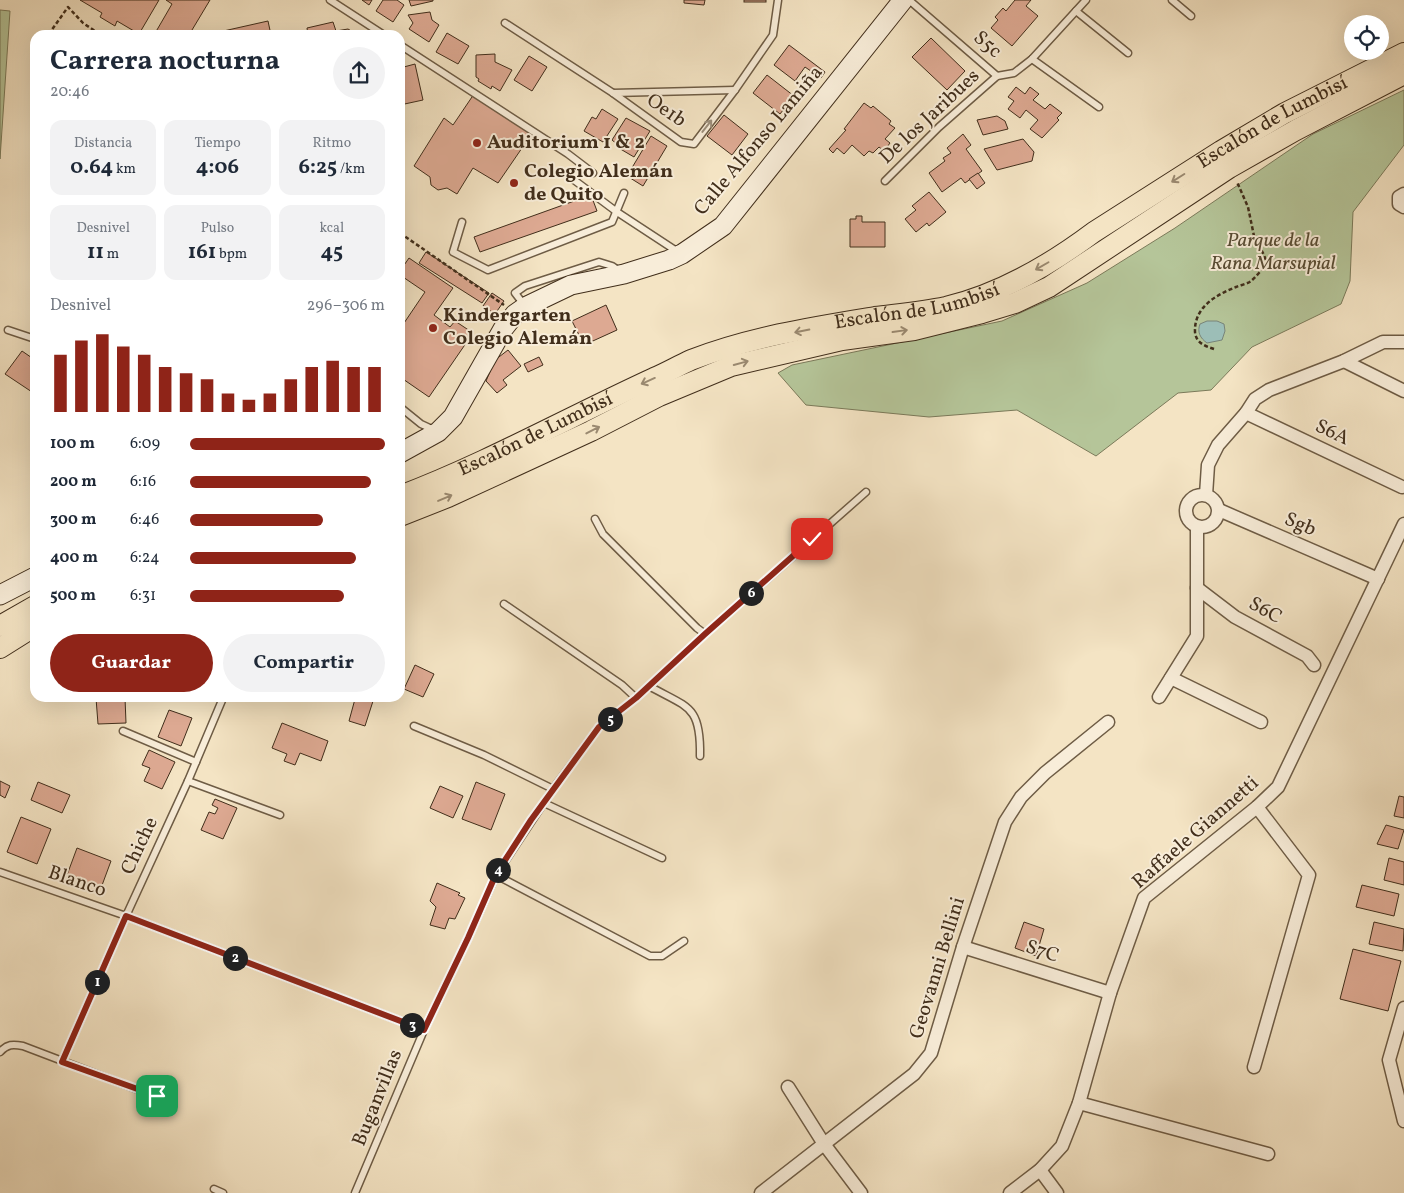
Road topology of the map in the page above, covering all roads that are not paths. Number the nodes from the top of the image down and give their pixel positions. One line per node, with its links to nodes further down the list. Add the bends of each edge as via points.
1 (330, 0): 10 (lane)
2 (778, 0): 17 (lane, Oe1b, via 773,35)
3 (904, 0): 28 (street, Calle Alfonso Lamiña, via 723,226)
4 (909, 0): 16 (lane, S5c)
5 (1086, 0): 7 (lane, De los Jaribues)
6 (1172, 0): 8 (lane)
7 (1076, 11): 13 (lane); 14 (lane, De los Jaribues)
8 (1191, 16)
9 (505, 23): 18 (lane, Oe1b)
10 (376, 30)
11 (405, 49): 20 (lane)
12 (1404, 53): 40 (main road, Escalón de Lumbisí, one-way to 40, via 1252,132 1070,250 1009,285 946,306 765,338 691,361 479,463)
13 (1128, 54)
14 (1032, 59): 16 (lane, De los Jaribues, via 1014,73); 19 (lane)
15 (1404, 74): 43 (main road, Escalón de Lumbisí, one-way to 15, via 731,366 842,340 922,328 1015,303 1049,286 1229,168)
16 (997, 76): 22 (lane, De los Jaribues)
17 (735, 90): 18 (lane); 18 (lane, Oe1b, one-way to 17, via 681,142 694,144)
18 (613, 92)
19 (1099, 107)
20 (594, 173)
21 (574, 180): 26 (lane)
22 (885, 181)
23 (624, 193): 26 (lane)
24 (1404, 194): 25 (street, via 1398,200)
25 (1404, 207)
26 (617, 212): 27 (lane, via 612,222 488,270 453,252); 28 (lane)
27 (462, 222)
28 (682, 254): 36 (street, Calle Alfonso Lamiña, via 624,274 571,285 525,306 503,329 453,417)
29 (8, 330): 30 (lane)
30 (30, 337)
31 (1404, 342): 32 (street, via 1383,342)
32 (1344, 361): 33 (street); 35 (street, via 1269,390 1255,400)
33 (1404, 391)
34 (405, 411): 36 (lane)
35 (1246, 413): 38 (street, S6A); 41 (street, via 1218,445 1208,465)
36 (438, 432): 37 (street, Calle Alfonso Lamiña)
37 (405, 450)
38 (1402, 487)
39 (866, 492): 55 (lane, Buganvillas)
40 (405, 494)
41 (1206, 495): 42 (street, via 1215,501); 46 (street, via 1191,500 1186,510 1189,520)
42 (1219, 510): 46 (street, via 1212,524); 47 (street, Sgb)
43 (405, 514)
44 (595, 519): 55 (lane, via 603,534)
45 (1404, 524): 47 (street, Raffaele Giannetti)
46 (1198, 527): 49 (street)
47 (1372, 576): 72 (street, Raffaele Giannetti, via 1278,787)
48 (30, 579): 50 (street)
49 (1198, 588): 57 (street, S6C, via 1235,617 1307,656); 58 (street, via 1197,636)
50 (0, 594)
51 (504, 604): 61 (lane)
52 (30, 609): 53 (main road)
53 (0, 626)
54 (30, 629): 56 (main road)
55 (705, 634): 59 (lane, Buganvillas)
56 (0, 648)
57 (1314, 665)
58 (1171, 678): 60 (street); 64 (street)
59 (648, 686): 61 (lane, Buganvillas); 67 (lane, via 680,701 695,716 701,737)
60 (1159, 697)
61 (636, 698): 70 (lane, Buganvillas, via 599,727)
62 (221, 702): 68 (lane, Chiche)
63 (1108, 722): 79 (street, Geovanni Bellini, via 1045,773 1021,797 1005,822)
64 (1261, 722)
65 (414, 726): 70 (lane)
66 (123, 731): 68 (lane)
67 (700, 756)
68 (196, 762): 69 (lane, Chiche)
69 (188, 781): 73 (lane); 77 (lane, Chiche)
70 (553, 789): 71 (lane, Buganvillas)
71 (544, 803): 74 (lane); 76 (lane, Buganvillas)
72 (1257, 807): 80 (street, Raffaele Giannetti, via 1144,898); 85 (street, via 1309,874)
73 (280, 815)
74 (662, 858)
75 (0, 872): 77 (lane, Blanco)
76 (496, 874): 78 (lane, via 650,956 662,956); 82 (lane, Buganvillas)
77 (126, 916): 82 (lane, Blanco); 84 (lane, Chiche)
78 (684, 941)
79 (963, 947): 80 (street, S7C); 90 (street, Geovanni Bellini, via 931,1053 914,1074)
80 (1110, 993): 88 (street, Raffaele Giannetti)
81 (1404, 1008): 89 (street, via 1389,1060)
82 (424, 1030): 95 (lane, Buganvillas)
83 (0, 1052): 84 (lane, via 12,1044)
84 (62, 1062): 87 (lane)
85 (1254, 1067)
86 (788, 1086): 90 (street)
87 (157, 1096)
88 (1079, 1103): 91 (street); 92 (street, Raffaele Giannetti, via 1062,1146)
89 (1404, 1121)
90 (824, 1144): 96 (street, Geovanni Bellini); 97 (street)
91 (1268, 1154)
92 (1040, 1170): 98 (street, Raffaele Giannetti); 99 (street)
93 (214, 1189): 94 (lane)
94 (223, 1193)
95 (355, 1193)
96 (761, 1193)
97 (861, 1193)
98 (1010, 1193)
99 (1057, 1193)

